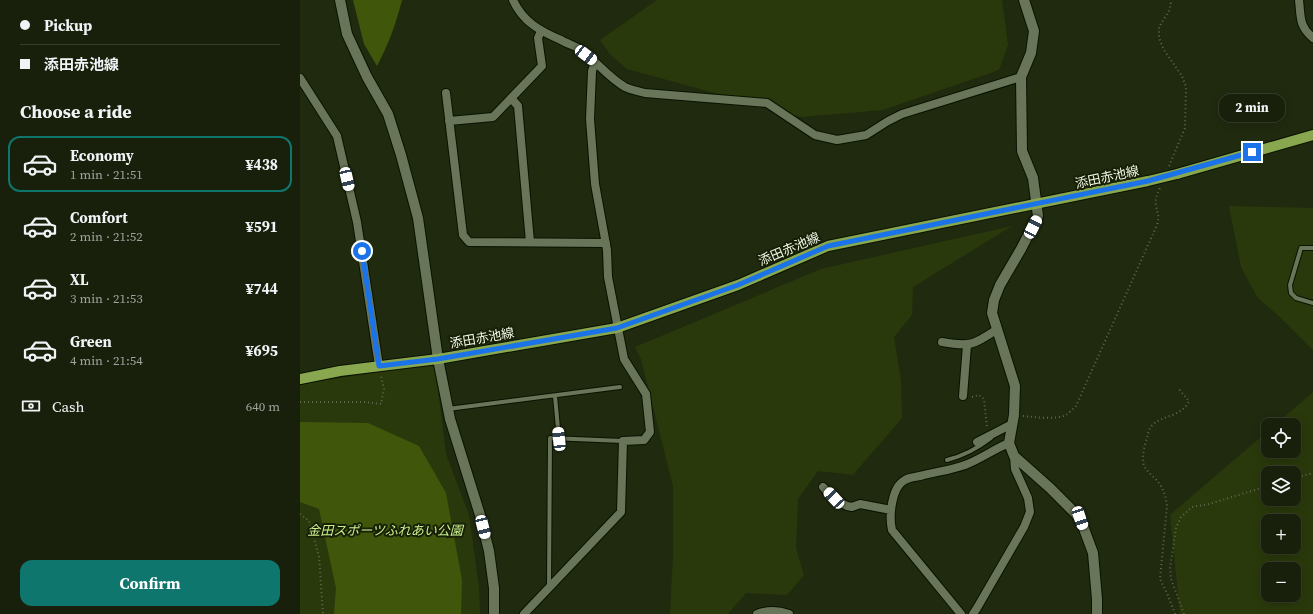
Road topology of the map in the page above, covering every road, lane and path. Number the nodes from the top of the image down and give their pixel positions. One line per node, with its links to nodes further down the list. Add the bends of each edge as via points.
1 (340, 0): 26 (street, via 348,34 367,77 388,114 402,155 418,218)
2 (513, 0): 6 (street, via 532,25)
3 (1024, 0): 9 (street, via 1034,31 1031,53)
4 (1170, 0): 15 (path, via 1169,11 1159,27 1159,38 1186,87 1185,128)
5 (1299, 0): 7 (street, via 1301,21 1305,31)
6 (541, 31): 8 (street, via 577,48); 12 (street, via 538,38 542,66)
7 (1313, 38)
8 (595, 62): 9 (street, via 627,88 646,93 767,103 814,135 837,140 866,135 902,114); 19 (street, via 592,71 590,119 595,184)
9 (1021, 77): 17 (street, via 1022,151 1033,178)
10 (300, 78): 27 (street, via 337,136 357,222)
11 (446, 93): 13 (street)
12 (511, 98): 13 (street, via 493,117); 18 (street, via 518,106)
13 (449, 121): 18 (street, via 463,235 469,242)
14 (1313, 135): 15 (main road, 添田赤池線)
15 (1172, 171): 17 (main road, 添田赤池線, bridge, via 1148,181)
16 (1162, 183): 35 (path, via 1156,197 1159,217 1157,225 1076,406 1066,415 1058,417)
17 (1038, 204): 22 (main road, 添田赤池線, via 828,246 738,285); 23 (street, via 1038,216 994,300 992,313)
18 (530, 242): 19 (street)
19 (606, 243): 22 (street, via 608,277)
20 (1313, 248): 21 (lane, via 1301,248 1290,285 1291,293 1296,298)
21 (1313, 302)
22 (617, 328): 26 (main road, 添田赤池線); 39 (street, via 624,358 646,394 650,432 644,440)
23 (996, 330): 25 (street); 35 (street, via 1015,386)
24 (942, 342): 25 (street)
25 (967, 345): 32 (street)
26 (438, 359): 27 (main road, 添田赤池線); 34 (street)
27 (379, 366): 28 (main road, 添田赤池線); 33 (path, via 384,389 381,404)
28 (300, 379)
29 (620, 387): 31 (lane)
30 (1178, 388): 59 (path, via 1189,401 1176,414 1154,422 1150,427 1143,460 1146,469 1159,483 1166,498 1160,579)
31 (555, 396): 34 (lane); 38 (lane)
32 (963, 396): 37 (path, via 968,398 980,395 984,399)
33 (300, 402)
34 (448, 409): 52 (street, via 489,551 494,588)
35 (1013, 419): 36 (street); 41 (street)
36 (1003, 430): 37 (street); 43 (lane, via 960,457)
37 (988, 436): 40 (street)
38 (559, 439): 39 (lane); 50 (lane, via 550,438)
39 (623, 441): 50 (street, via 621,512)
40 (977, 442)
41 (1009, 443): 42 (street); 48 (street, via 965,465 905,480 895,493)
42 (1014, 456): 57 (street, via 1015,469 1028,498 1030,512); 58 (street, via 1080,518 1093,553)
43 (947, 460)
44 (1313, 473): 45 (path)
45 (1301, 476)
46 (823, 487): 48 (street, via 847,506 860,504)
47 (1261, 488): 60 (path, via 1192,507 1181,517 1176,528 1170,568 1171,579)
48 (892, 510): 56 (street, via 892,530)
49 (300, 514): 51 (path, via 309,521 318,556)
50 (549, 586): 53 (street)
51 (323, 614)
52 (494, 614)
53 (524, 614)
54 (757, 614): 55 (street, via 766,610)
55 (789, 614)
56 (961, 614)
57 (973, 614)
58 (1097, 614)
59 (1175, 614)
60 (1184, 614)

